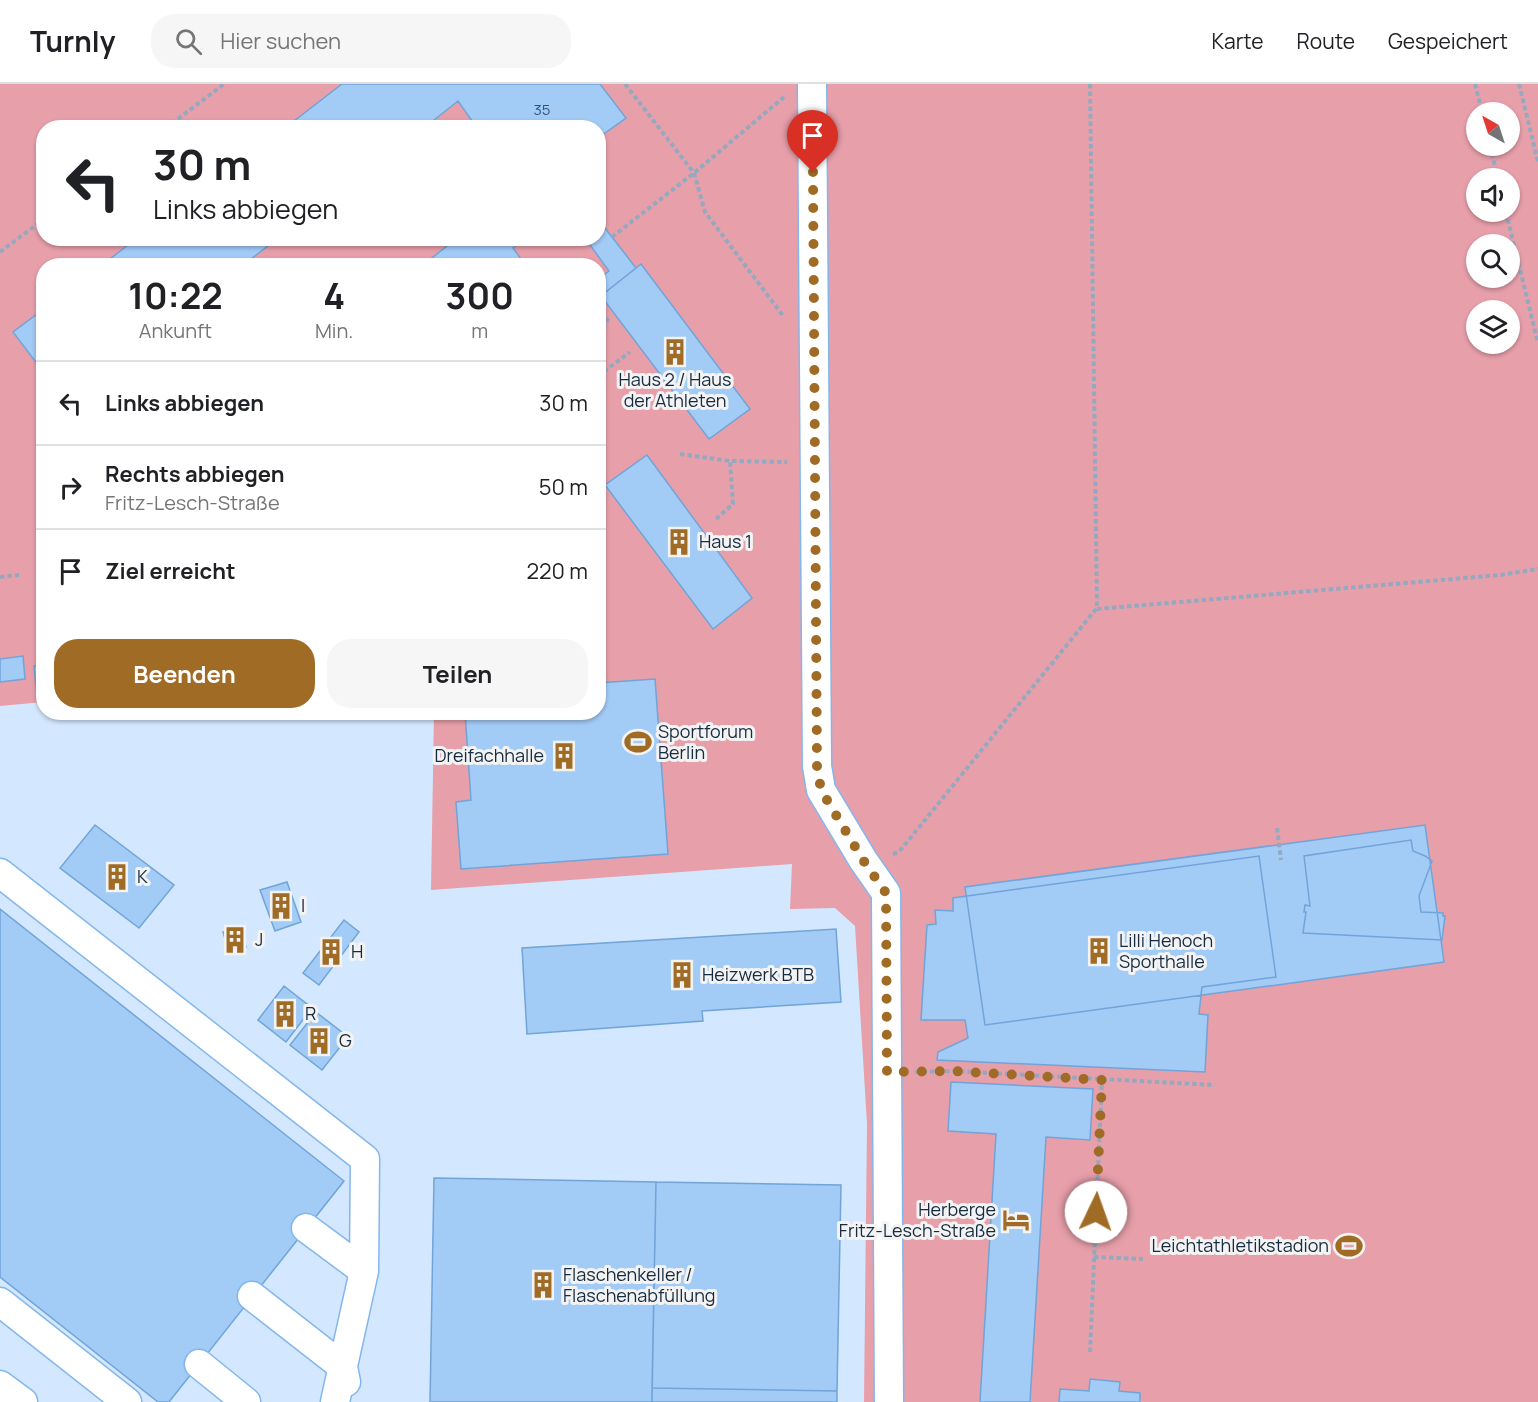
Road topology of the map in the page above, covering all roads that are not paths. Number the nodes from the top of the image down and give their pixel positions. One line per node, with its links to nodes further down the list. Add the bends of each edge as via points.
1 (801, 88): 15 (street, via 814,325 817,766 821,790 886,893)
2 (0, 873): 4 (street, via 365,1159)
3 (306, 1228): 4 (street)
4 (364, 1271): 8 (street)
5 (252, 1296): 8 (street)
6 (0, 1302): 11 (street)
7 (199, 1364): 12 (street)
8 (343, 1367): 13 (street); 14 (street)
9 (0, 1384): 10 (street)
10 (23, 1402)
11 (128, 1402)
12 (246, 1402)
13 (335, 1402)
14 (351, 1402)
15 (889, 1402)

